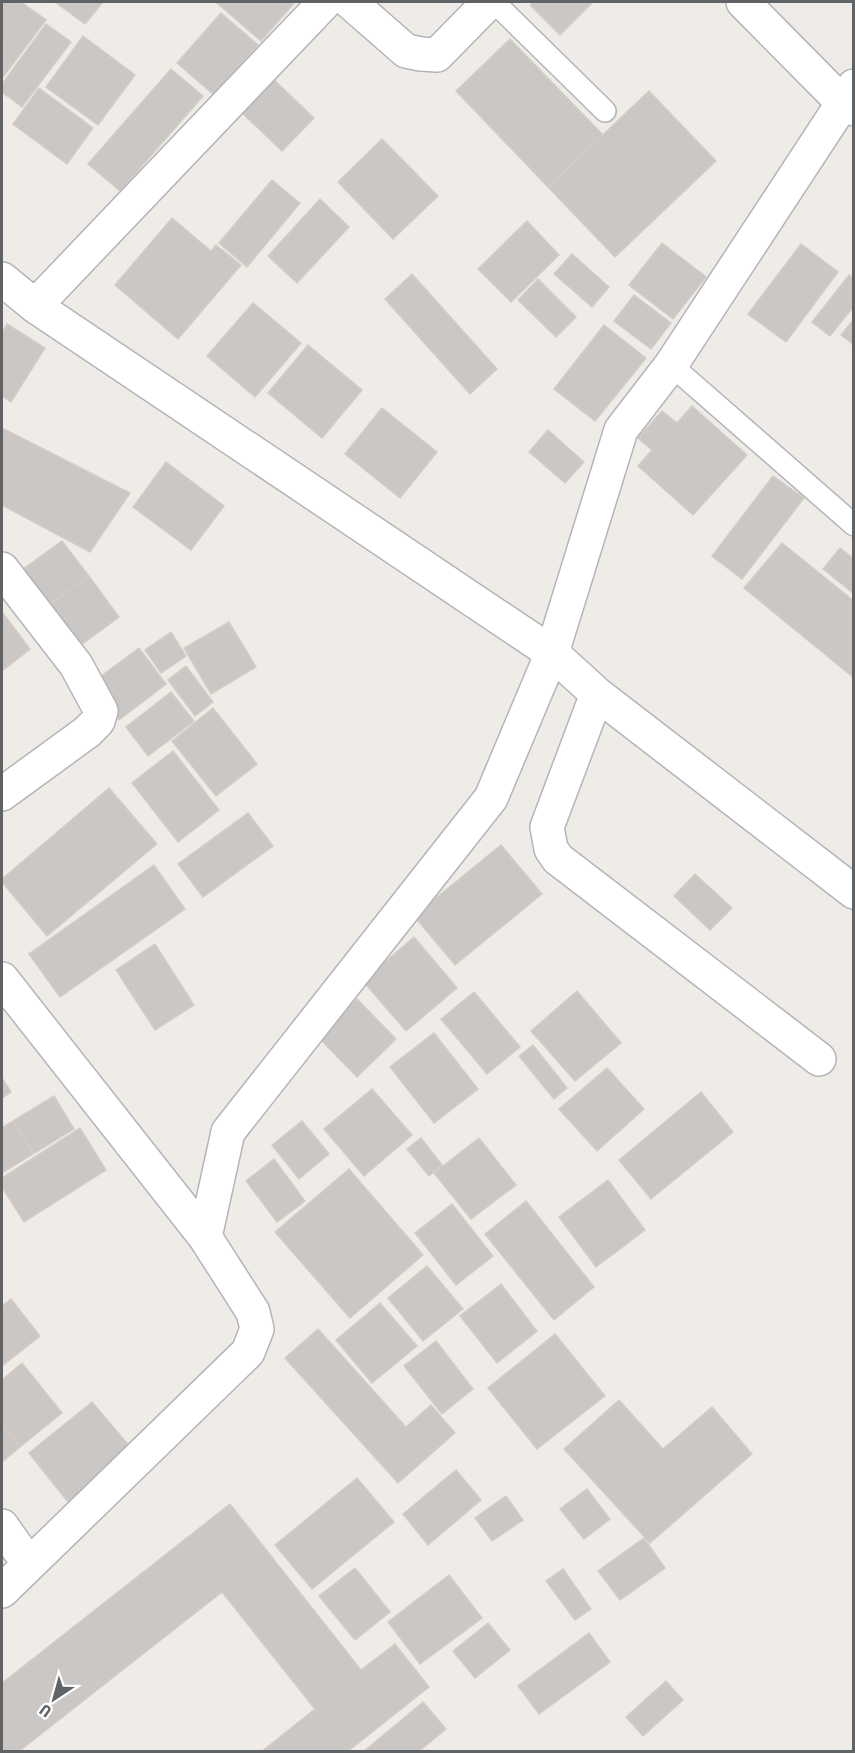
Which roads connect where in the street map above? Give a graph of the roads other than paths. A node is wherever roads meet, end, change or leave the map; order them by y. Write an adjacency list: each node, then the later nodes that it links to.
1 (325, 2): 9 (street)
2 (350, 2): 3 (street)
3 (489, 2)
4 (494, 2): 7 (lane)
5 (743, 2): 6 (street)
6 (850, 99): 10 (street)
7 (605, 111)
8 (2, 279): 9 (street)
9 (35, 306): 13 (street)
10 (671, 365): 11 (lane); 13 (street)
11 (854, 525)
12 (2, 569): 15 (street)
13 (552, 653): 14 (street); 19 (street)
14 (597, 694): 16 (street); 18 (street)
15 (2, 794)
16 (854, 892)
17 (2, 979): 19 (street)
18 (819, 1059)
19 (205, 1237): 21 (street)
20 (2, 1526): 21 (street)
21 (28, 1563): 22 (street)
22 (2, 1591)

